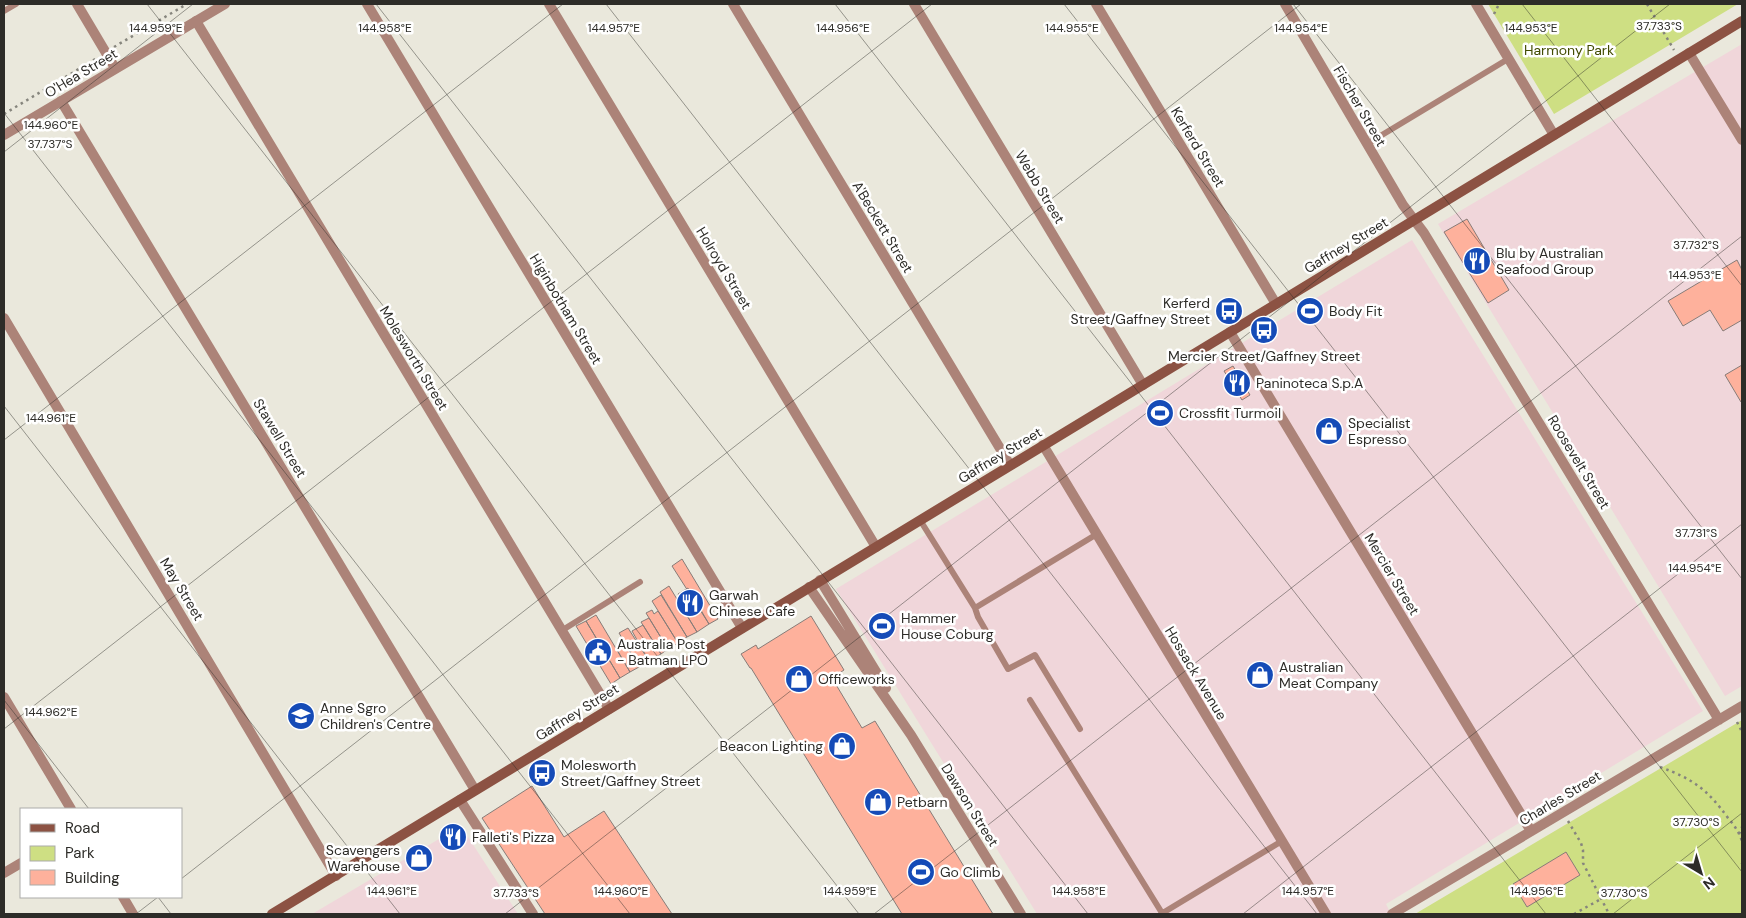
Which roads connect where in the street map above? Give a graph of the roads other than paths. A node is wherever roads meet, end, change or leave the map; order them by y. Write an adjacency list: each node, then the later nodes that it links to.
1 (16, 4): 11 (lane)
2 (77, 4): 16 (street)
3 (225, 4): 12 (street, O'Hea Street)
4 (367, 4): 36 (street, Higinbotham Street)
5 (549, 4): 31 (street, Holroyd Street)
6 (733, 4): 28 (street, A'Beckett Street)
7 (914, 4): 26 (street, Webb Street)
8 (1096, 4): 23 (street, Kerferd Street)
9 (1285, 4): 21 (street, Fischer Street)
10 (1476, 4): 15 (street)
11 (4, 11)
12 (196, 21): 16 (street, O'Hea Street); 37 (street, Molesworth Street)
13 (1742, 21): 14 (main road, Gaffney Street)
14 (1690, 53): 19 (main road, Gaffney Street); 20 (street)
15 (1508, 59): 19 (street); 21 (lane)
16 (116, 68): 17 (street, O'Hea Street)
17 (61, 101): 18 (street, O'Hea Street); 45 (street, Stawell Street)
18 (4, 135)
19 (1554, 135): 22 (main road, Gaffney Street)
20 (1742, 140)
21 (1367, 144): 22 (street, Fischer Street)
22 (1414, 220): 23 (main road, Gaffney Street); 42 (street, Roosevelt Street)
23 (1276, 304): 25 (main road, Gaffney Street)
24 (4, 318): 52 (street, May Street)
25 (1230, 332): 26 (main road, Gaffney Street); 48 (street, Mercier Street)
26 (1143, 385): 27 (main road, Gaffney Street)
27 (1043, 445): 28 (main road, Gaffney Street); 30 (street, Hossack Avenue)
28 (1010, 465): 29 (main road, Gaffney Street)
29 (920, 520): 31 (main road, Gaffney Street); 35 (lane)
30 (1097, 534): 35 (lane); 49 (street, Hossack Avenue)
31 (876, 547): 32 (main road, Gaffney Street)
32 (820, 580): 34 (main road, Gaffney Street); 44 (street, Dawson Street)
33 (640, 582): 37 (lane)
34 (809, 587): 36 (main road, Gaffney Street); 44 (street, Dawson Street)
35 (975, 608): 43 (lane)
36 (742, 628): 41 (main road, Gaffney Street)
37 (561, 631): 41 (street, Molesworth Street)
38 (4, 697): 47 (street)
39 (1030, 700): 58 (lane)
40 (1742, 706): 42 (street, Charles Street)
41 (609, 709): 45 (main road, Gaffney Street)
42 (1719, 720): 48 (street, Charles Street)
43 (1080, 729)
44 (911, 735): 57 (street, Dawson Street)
45 (475, 790): 46 (main road, Gaffney Street)
46 (460, 800): 52 (main road, Gaffney Street); 56 (street)
47 (70, 808)
48 (1531, 831): 60 (street, Charles Street)
49 (1282, 842): 58 (lane); 59 (street, Hossack Avenue)
50 (20, 864): 51 (street)
51 (4, 874)
52 (336, 876): 55 (main road, Gaffney Street)
53 (124, 898): 54 (street)
54 (133, 914)
55 (272, 914)
56 (533, 914)
57 (1021, 914)
58 (1162, 914)
59 (1326, 914)
60 (1392, 914)

